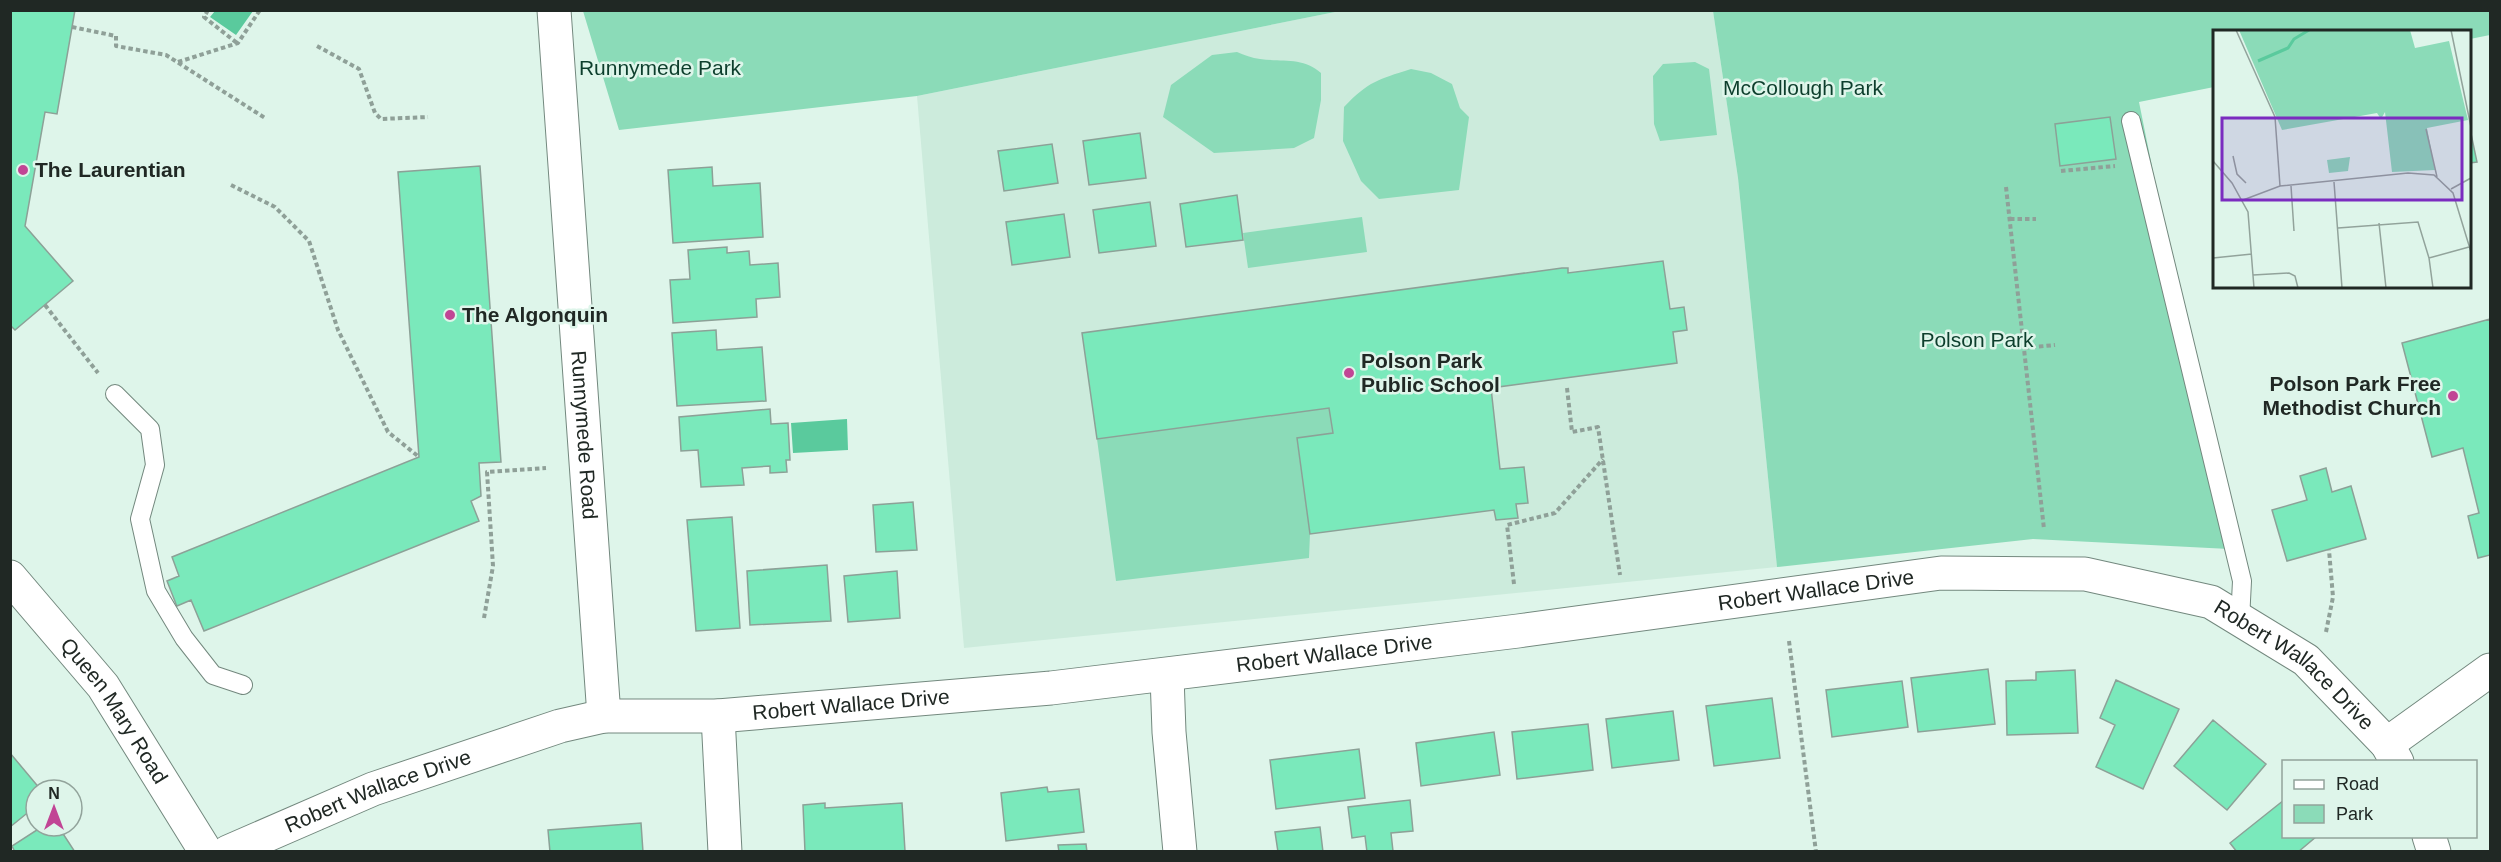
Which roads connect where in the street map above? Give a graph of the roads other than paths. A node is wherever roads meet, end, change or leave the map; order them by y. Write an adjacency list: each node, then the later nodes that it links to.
1 (554, 10): 9 (street, Runnymede Road)
2 (2132, 121): 5 (lane)
3 (115, 394): 8 (lane)
4 (10, 577): 12 (street, Queen Mary Road)
5 (2240, 620): 7 (street, Robert Wallace Drive); 11 (street, Robert Wallace Drive)
6 (2490, 670): 11 (street)
7 (1167, 676): 10 (street, Robert Wallace Drive); 15 (street)
8 (243, 685)
9 (604, 716): 10 (street, Robert Wallace Drive); 13 (street, Robert Wallace Drive)
10 (718, 716): 14 (street)
11 (2392, 753)
12 (206, 852)
13 (228, 852)
14 (725, 852)
15 (1180, 852)

